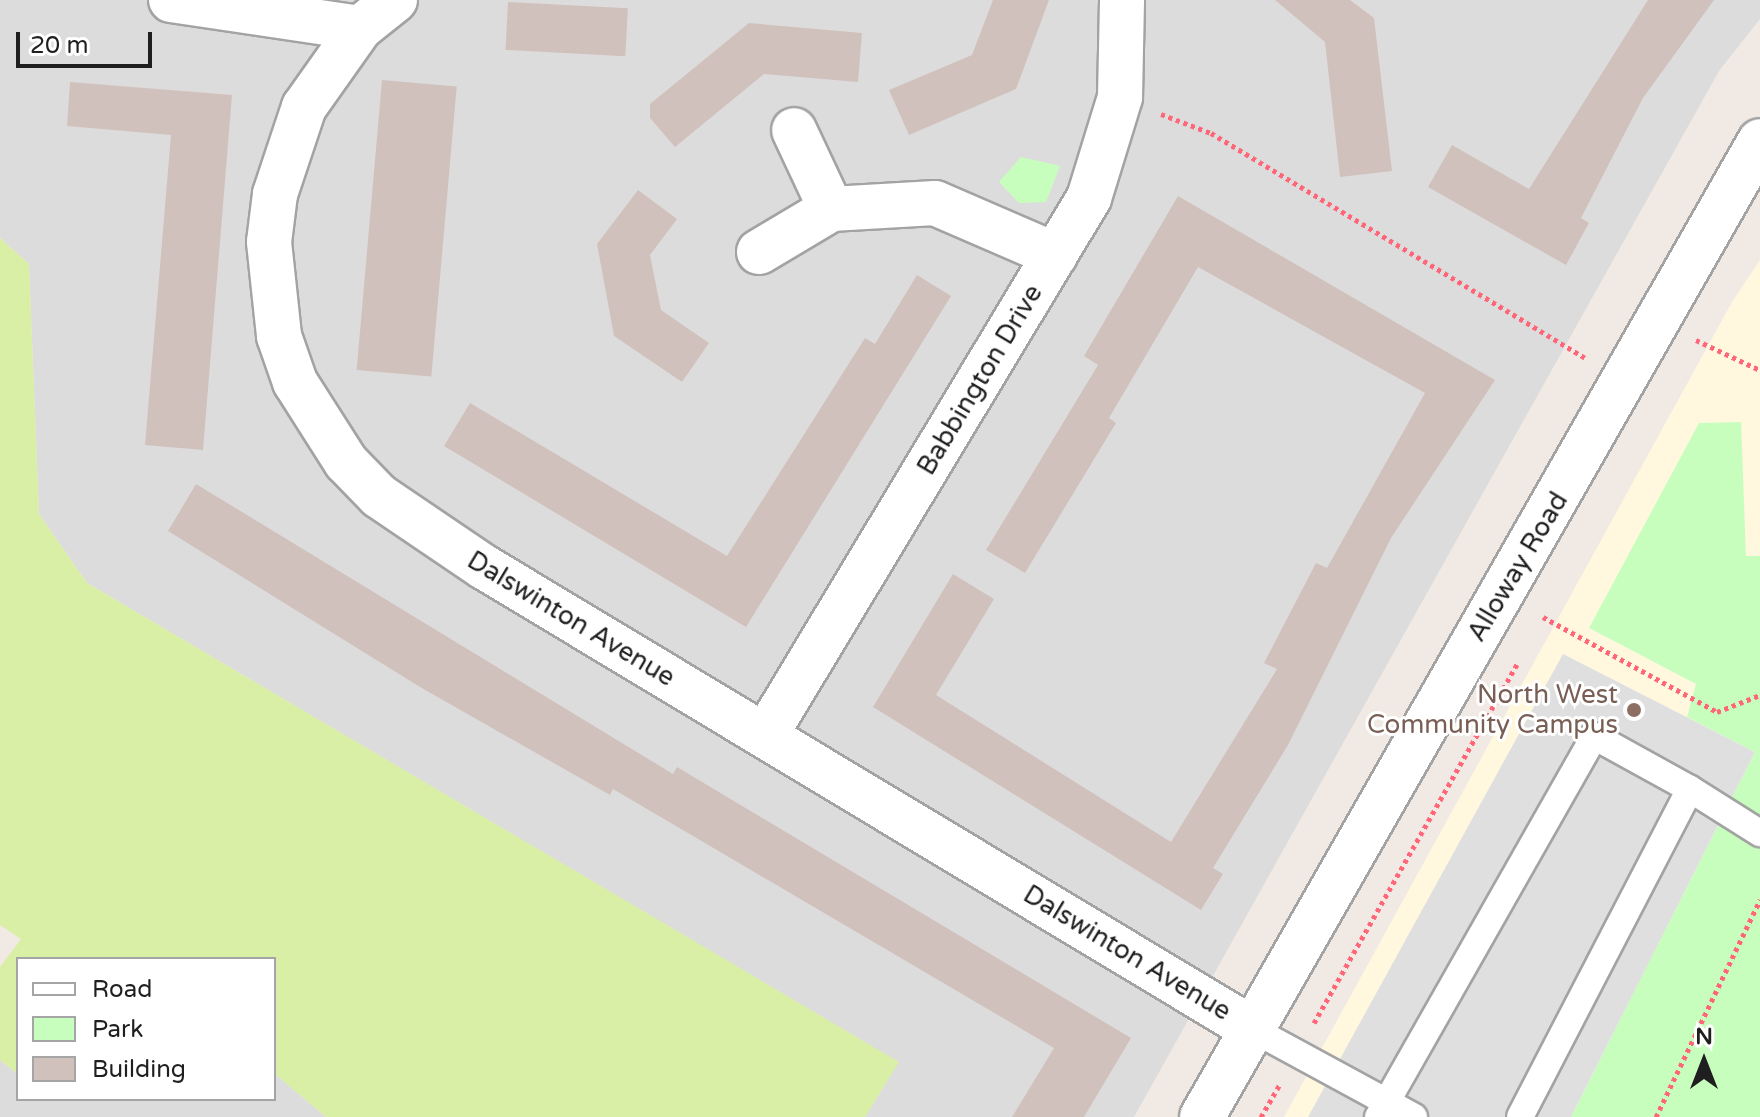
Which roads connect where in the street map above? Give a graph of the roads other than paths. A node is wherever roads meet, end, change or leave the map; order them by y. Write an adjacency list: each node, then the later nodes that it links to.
1 (171, 0): 4 (street)
2 (395, 0): 4 (street, Dalswinton Avenue)
3 (1122, 0): 9 (street, Babbington Drive)
4 (360, 28): 10 (street, Dalswinton Avenue)
5 (794, 130): 7 (street)
6 (1760, 141): 13 (street, Alloway Road)
7 (831, 209): 8 (street); 9 (street)
8 (759, 252)
9 (1055, 255): 10 (street, Babbington Drive)
10 (765, 736): 13 (street, Dalswinton Avenue)
11 (1690, 789): 12 (lane); 14 (lane); 17 (lane)
12 (1760, 833)
13 (1254, 1030): 14 (lane); 15 (street, Alloway Road)
14 (1382, 1110): 16 (lane)
15 (1202, 1117)
16 (1414, 1117)
17 (1520, 1117)

